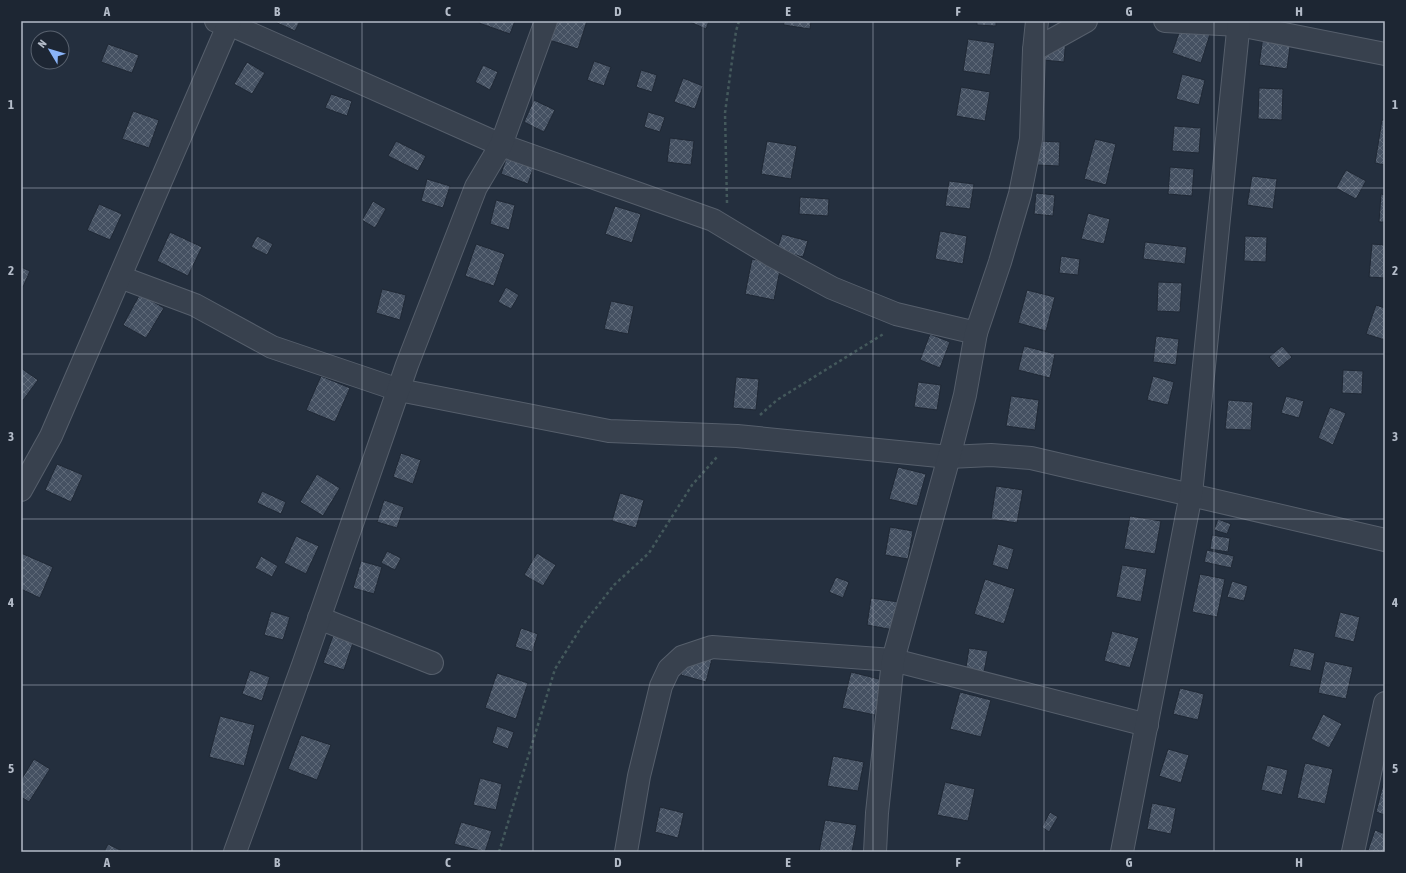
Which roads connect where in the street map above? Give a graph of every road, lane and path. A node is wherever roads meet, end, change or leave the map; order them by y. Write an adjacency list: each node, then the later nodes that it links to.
1 (546, 21): 10 (street)
2 (739, 21): 11 (path)
3 (1037, 21): 8 (street)
4 (1086, 21): 8 (street)
5 (1165, 21): 7 (street)
6 (225, 22): 10 (street); 12 (street)
7 (1239, 23): 9 (street); 19 (street)
8 (1034, 50): 14 (street)
9 (1385, 54)
10 (501, 145): 11 (street); 15 (street)
11 (728, 229): 13 (street)
12 (120, 277): 15 (street); 18 (street)
13 (909, 318): 14 (street); 16 (path)
14 (976, 333): 17 (street)
15 (399, 390): 16 (street); 21 (street)
16 (737, 436): 17 (street); 27 (path)
17 (949, 457): 19 (street); 22 (street)
18 (21, 490)
19 (1191, 494): 20 (street); 25 (street)
20 (1385, 540)
21 (319, 618): 23 (street); 26 (street)
22 (893, 660): 25 (street); 28 (street); 29 (street)
23 (432, 663)
24 (1385, 703): 31 (street)
25 (1147, 725): 30 (street)
26 (235, 852)
27 (499, 852)
28 (626, 852)
29 (875, 852)
30 (1122, 852)
31 (1352, 852)

